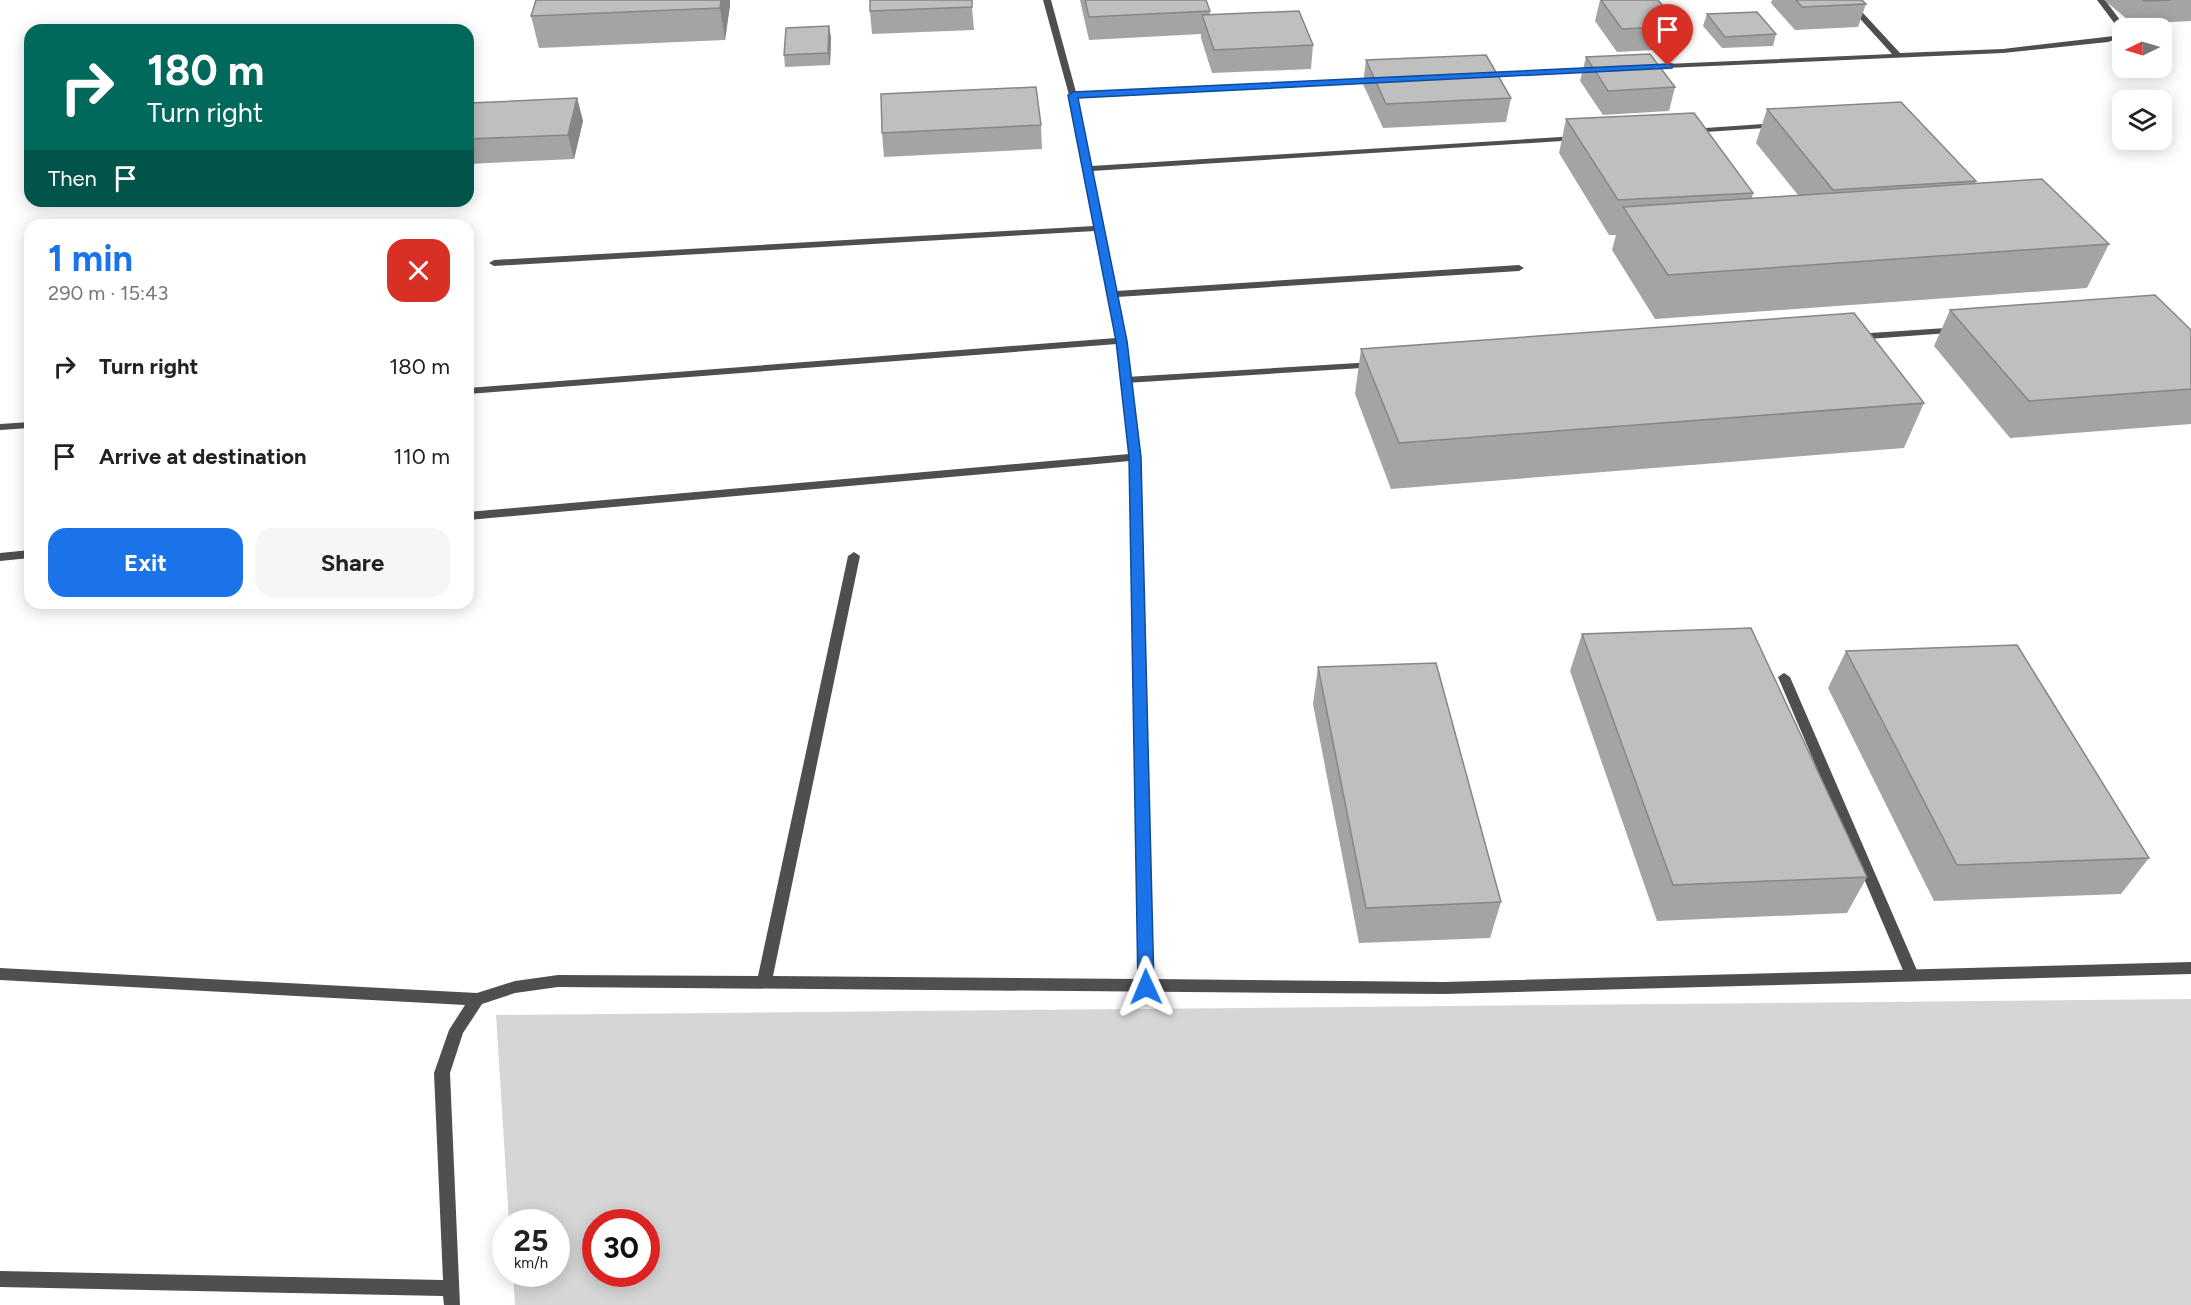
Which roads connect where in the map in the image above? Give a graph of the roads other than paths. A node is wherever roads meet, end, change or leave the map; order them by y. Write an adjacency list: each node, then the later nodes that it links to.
1 (1047, 0): 11 (street)
2 (1847, 0): 6 (street)
3 (2092, 0): 5 (street)
4 (2101, 0): 5 (street)
5 (2110, 14): 6 (street)
6 (1898, 56): 7 (street)
7 (1635, 67)
8 (1614, 68): 9 (street)
9 (1475, 76)
10 (1386, 79): 11 (street)
11 (1073, 95): 15 (street)
12 (1792, 124): 13 (street)
13 (1684, 131)
14 (1589, 137): 15 (street)
15 (1088, 169): 16 (street)
16 (1100, 228): 17 (street); 19 (street)
17 (494, 263)
18 (1519, 268): 19 (street)
19 (1112, 294): 22 (street)
20 (1947, 331): 21 (street)
21 (1839, 338)
22 (1122, 341): 24 (street); 25 (street)
23 (1388, 364): 24 (street)
24 (1126, 380): 28 (street)
25 (474, 391)
26 (24, 425): 27 (street)
27 (0, 427)
28 (1135, 457): 29 (street); 38 (street)
29 (474, 515)
30 (24, 555): 32 (street)
31 (854, 556): 37 (street)
32 (0, 557)
33 (1784, 676): 36 (street)
34 (2191, 968): 36 (street)
35 (0, 974): 39 (street)
36 (1912, 975): 38 (street)
37 (764, 982): 38 (street); 39 (street)
38 (1146, 987)
39 (477, 999): 41 (street)
40 (0, 1279): 41 (street)
41 (451, 1288): 42 (street)
42 (452, 1305)

